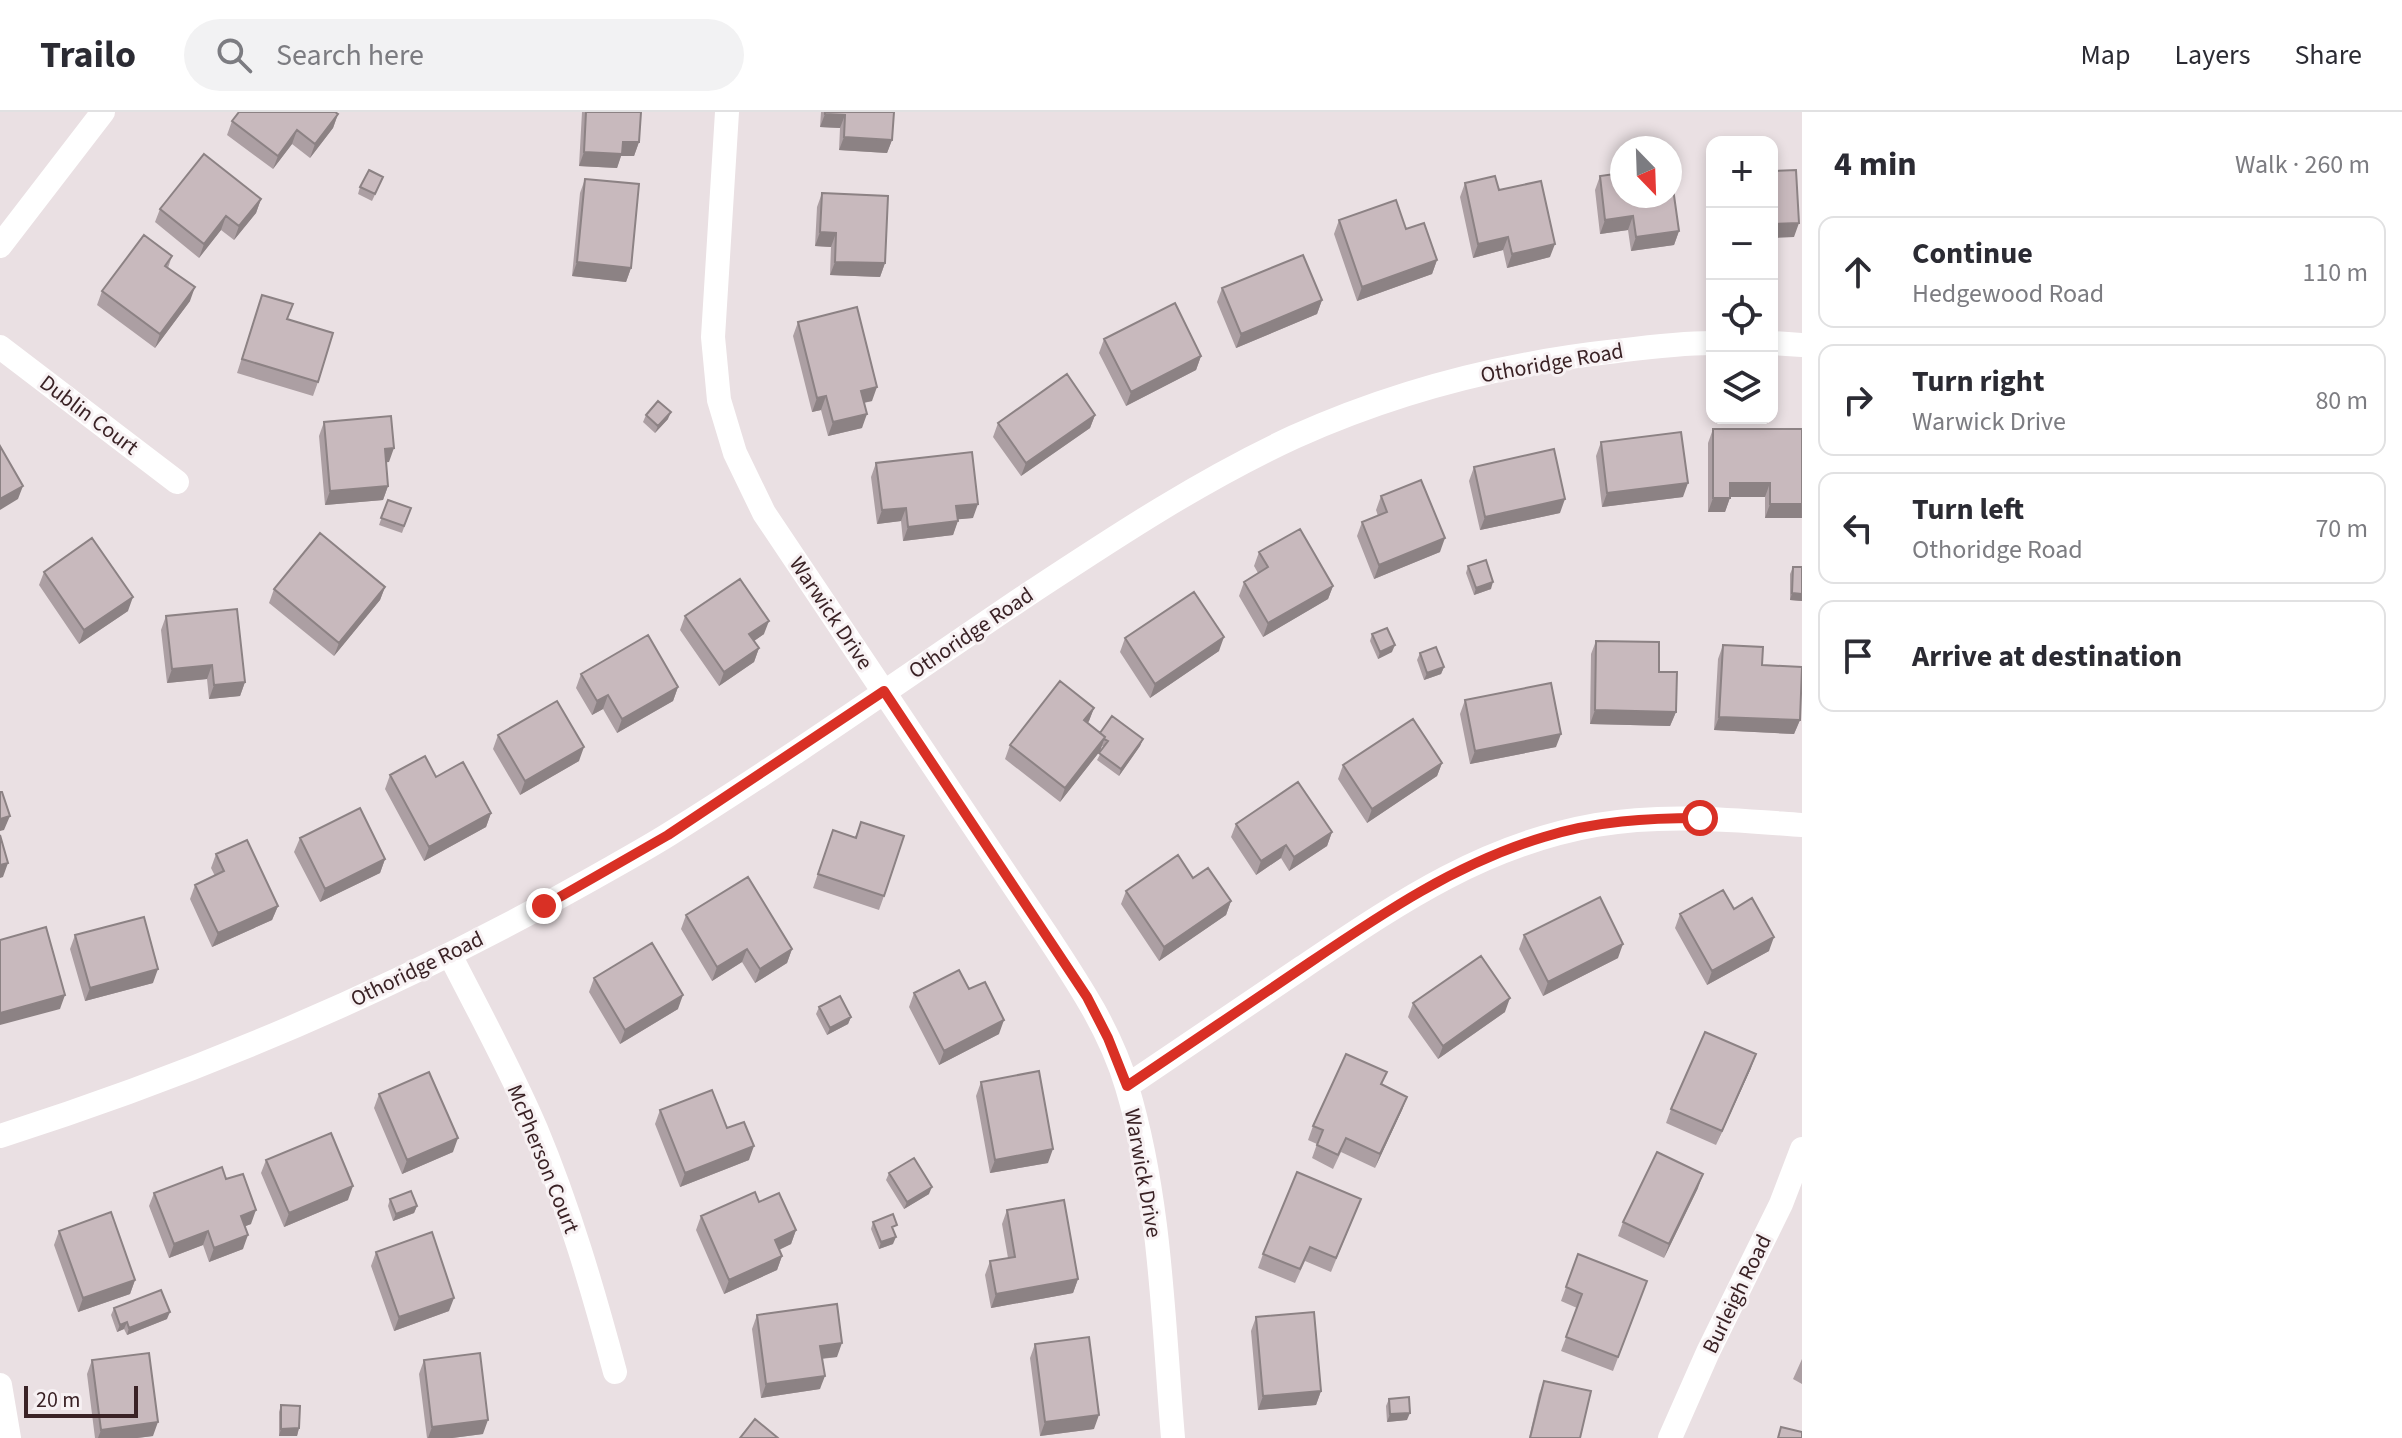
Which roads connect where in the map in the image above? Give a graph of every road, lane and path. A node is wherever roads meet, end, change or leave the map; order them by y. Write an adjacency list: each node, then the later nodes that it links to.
1 (103, 112): 3 (street)
2 (727, 112): 9 (street, Warwick Drive)
3 (0, 246)
4 (1706, 343): 9 (street, Othoridge Road)
5 (1778, 343): 6 (street)
6 (1802, 345)
7 (0, 347): 8 (street, Dublin Court)
8 (177, 482)
9 (884, 691): 11 (street, Othoridge Road); 12 (street, Warwick Drive)
10 (1802, 825): 12 (street)
11 (450, 955): 13 (street, Othoridge Road); 15 (street, McPherson Court)
12 (1127, 1086): 18 (street, Warwick Drive)
13 (0, 1136)
14 (1802, 1149): 19 (street, Burleigh Road)
15 (615, 1372)
16 (0, 1385): 17 (street)
17 (9, 1438)
18 (1173, 1438)
19 (1670, 1438)

